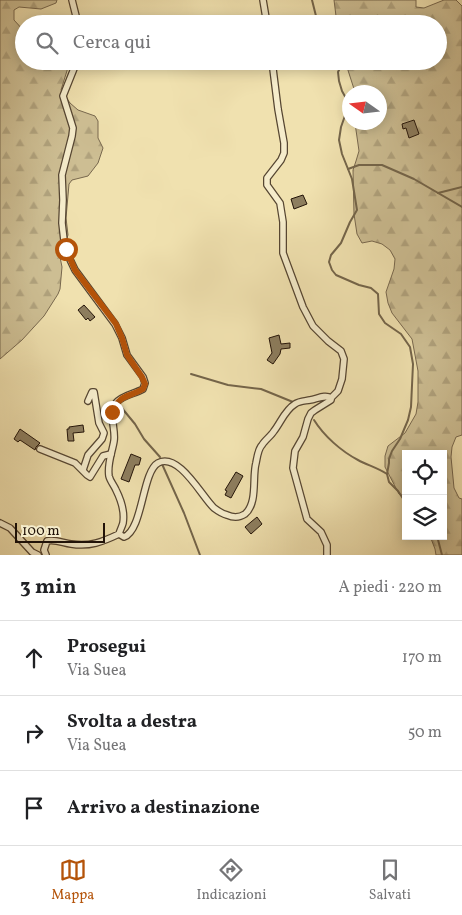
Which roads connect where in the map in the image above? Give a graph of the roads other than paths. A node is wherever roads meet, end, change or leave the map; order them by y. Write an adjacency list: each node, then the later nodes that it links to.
1 (72, 0): 3 (street)
2 (264, 0): 4 (street)
3 (76, 15)
4 (266, 15)
5 (73, 70): 10 (street)
6 (273, 70): 7 (street)
7 (331, 398): 13 (street); 16 (street)
8 (88, 401): 11 (street)
9 (40, 449): 11 (street)
10 (111, 454): 11 (street); 13 (street)
11 (83, 470)
12 (0, 523): 14 (street)
13 (119, 534): 15 (street)
14 (38, 555)
15 (46, 555)
16 (327, 555)

